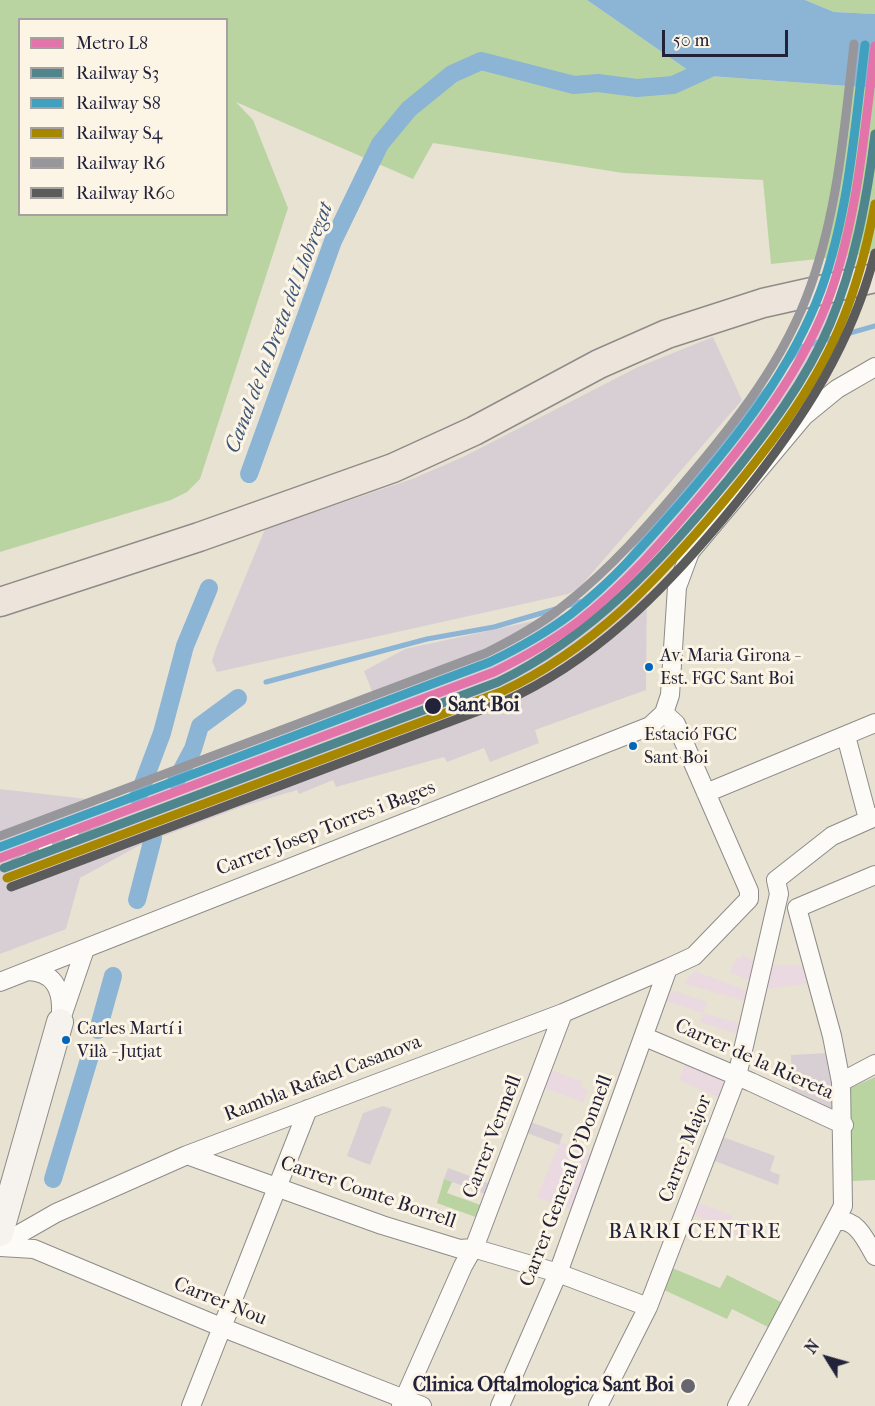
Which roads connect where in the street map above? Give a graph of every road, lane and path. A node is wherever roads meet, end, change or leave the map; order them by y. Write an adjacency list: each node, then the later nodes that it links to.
1 (875, 278): 3 (main road)
2 (875, 367): 4 (street)
3 (0, 602)
4 (664, 713): 7 (street); 13 (street, Carrer Josep Torres i Bages)
5 (875, 723): 6 (street)
6 (846, 736): 7 (street); 8 (street)
7 (706, 793): 10 (street)
8 (872, 818): 11 (street, Carrer Major)
9 (875, 875): 12 (street)
10 (749, 891): 11 (street); 14 (street, Rambla Rafael Casanova)
11 (779, 894): 12 (street); 21 (street, Carrer Major)
12 (797, 908): 22 (street)
13 (85, 949): 15 (street, Carrer Josep Torres i Bages); 18 (street)
14 (668, 968): 17 (street, Rambla Rafael Casanova); 19 (street, Carrer General O'Donnell)
15 (28, 971): 16 (street, Carrer Josep Torres i Bages); 18 (street)
16 (0, 982)
17 (563, 1013): 23 (street, Rambla Rafael Casanova); 30 (street, Carrer Vermell)
18 (60, 1022): 28 (street)
19 (645, 1038): 21 (street, Carrer de la Riereta); 32 (street, Carrer General O'Donnell)
20 (875, 1064): 22 (street)
21 (737, 1076): 24 (street, Carrer de la Riereta); 33 (street, Carrer Major)
22 (841, 1082): 24 (street)
23 (308, 1109): 25 (street, Rambla Rafael Casanova); 26 (street)
24 (844, 1125): 27 (street)
25 (188, 1155): 26 (street, Carrer Comte Borrell); 29 (street, Rambla Rafael Casanova)
26 (279, 1187): 30 (street, Carrer Comte Borrell); 34 (street)
27 (837, 1221): 31 (street); 40 (street)
28 (0, 1233)
29 (0, 1246): 34 (street, Carrer Nou)
30 (473, 1248): 32 (street, Carrer Comte Borrell); 35 (street, Carrer Vermell)
31 (875, 1256)
32 (558, 1273): 33 (street, Carrer Comte Borrell); 38 (street, Carrer General O'Donnell)
33 (648, 1307): 39 (street, Carrer Major)
34 (221, 1327): 35 (street, Carrer Nou); 36 (street)
35 (403, 1403): 37 (street, Carrer Nou)
36 (191, 1406)
37 (422, 1406)
38 (500, 1406)
39 (598, 1406)
40 (738, 1406)

